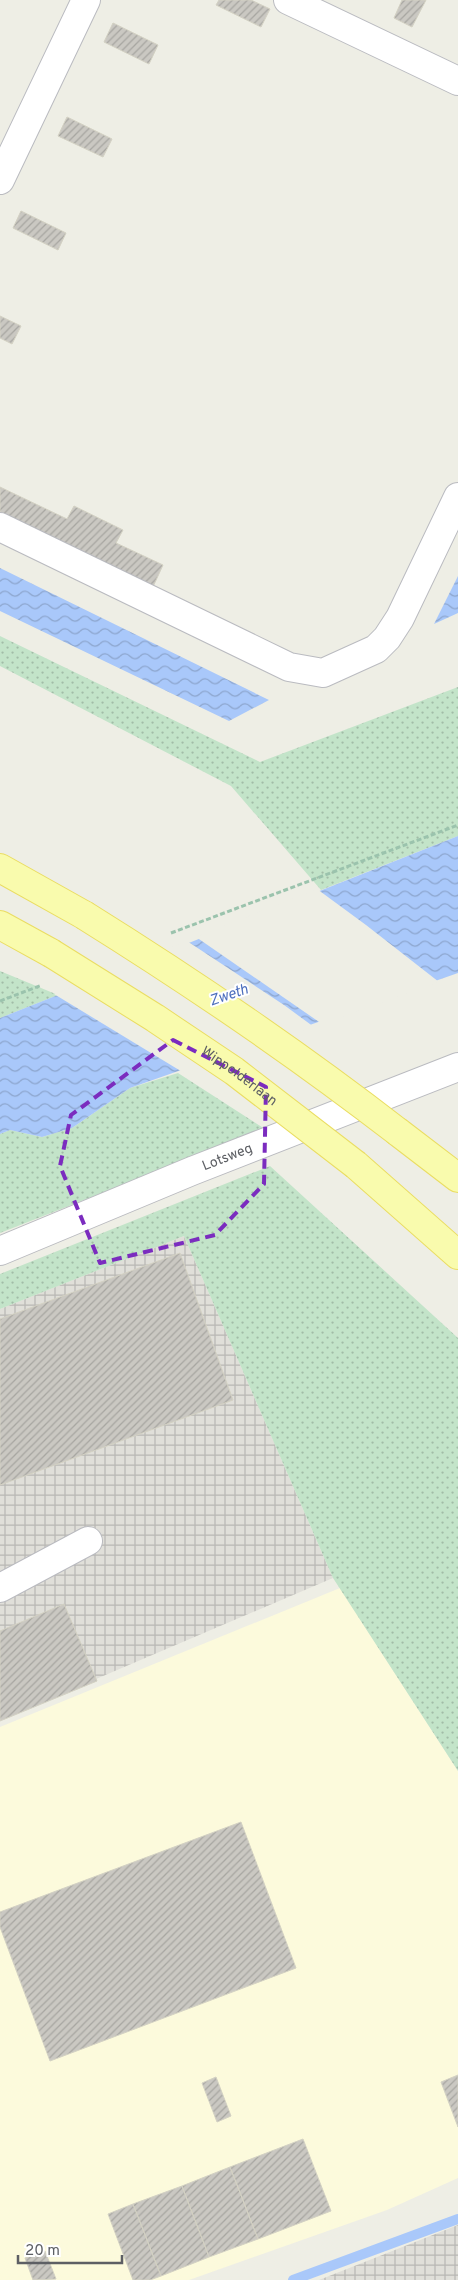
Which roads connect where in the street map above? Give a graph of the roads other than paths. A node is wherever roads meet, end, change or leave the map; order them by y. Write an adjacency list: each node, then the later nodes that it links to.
1 (86, 0): 4 (street)
2 (288, 0): 3 (street)
3 (458, 81)
4 (0, 180)
5 (458, 497): 6 (street)
6 (0, 527)
7 (0, 868): 10 (main road, bridge)
8 (0, 924): 12 (main road, Wippolderlaan, bridge)
9 (458, 1067): 11 (street, Lotsweg)
10 (458, 1178)
11 (0, 1251)
12 (458, 1255)
13 (88, 1541): 14 (street)
14 (0, 1588)

